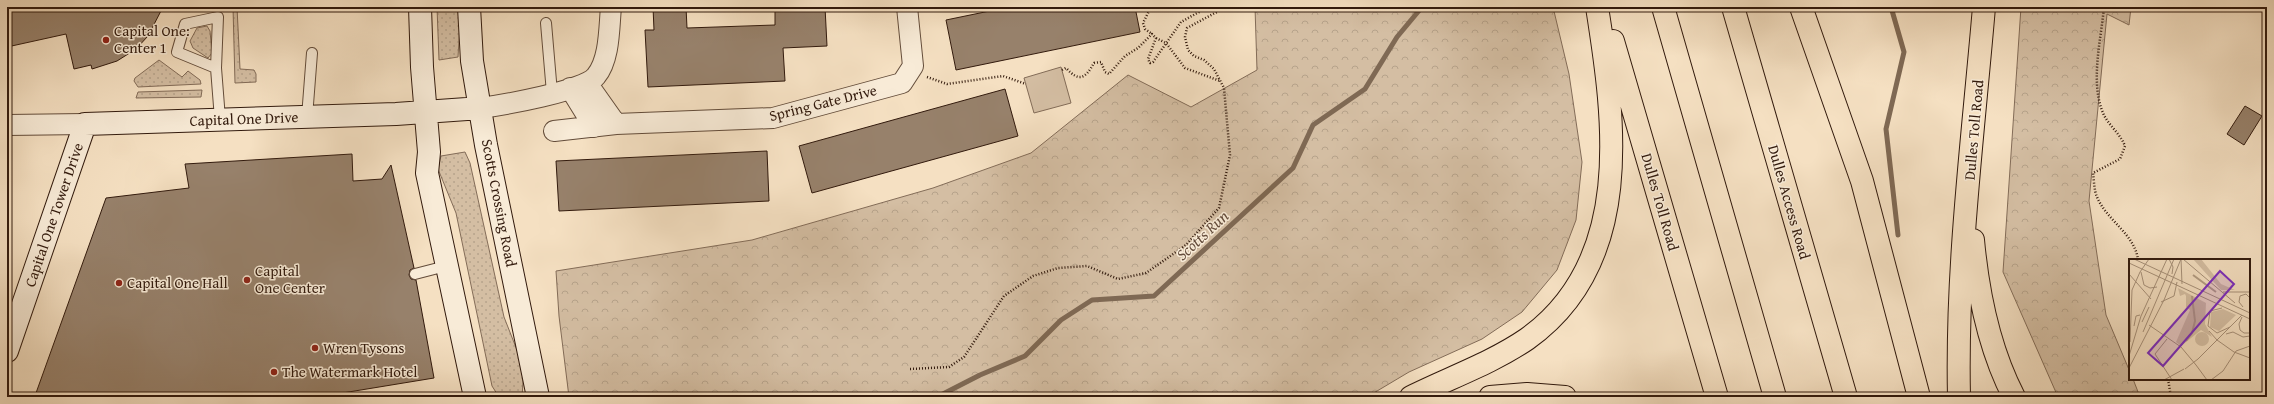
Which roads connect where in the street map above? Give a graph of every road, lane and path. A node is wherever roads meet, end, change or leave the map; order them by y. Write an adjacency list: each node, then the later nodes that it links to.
1 (420, 7): 27 (main road)
2 (469, 7): 26 (main road, Scotts Crossing Road)
3 (611, 7): 25 (street)
4 (908, 7): 21 (street)
5 (1151, 7): 16 (path)
6 (1208, 7): 18 (path)
7 (1226, 7): 23 (path)
8 (1597, 7): 44 (highway)
9 (1604, 7): 47 (highway, Dulles Toll Road)
10 (1663, 7): 48 (highway)
11 (1733, 7): 49 (highway, Dulles Access Road)
12 (1801, 7): 50 (highway)
13 (1984, 7): 35 (highway, Dulles Toll Road)
14 (2104, 7): 36 (path)
15 (546, 23): 25 (lane)
16 (1152, 34): 17 (path); 22 (path)
17 (1156, 38): 18 (path); 18 (path)
18 (1166, 44): 23 (path)
19 (312, 53): 28 (lane)
20 (216, 68): 20 (lane); 29 (lane)
21 (911, 69): 24 (path); 32 (street, Spring Gate Drive)
22 (1062, 70)
23 (1220, 81): 40 (path)
24 (1026, 84)
25 (570, 88): 26 (street); 32 (street); 33 (street)
26 (481, 108): 27 (main road, Capital One Drive); 43 (main road, Scotts Crossing Road)
27 (427, 112): 28 (main road, Capital One Drive); 37 (main road)
28 (307, 117): 29 (main road, Capital One Drive)
29 (220, 119): 31 (main road, Capital One Drive)
30 (7, 124): 31 (street, Capital One Drive)
31 (85, 124): 39 (main road, Capital One Tower Drive)
32 (616, 124): 33 (street, Spring Gate Drive)
33 (594, 127): 34 (street, Spring Gate Drive)
34 (554, 131)
35 (1972, 159): 51 (highway, Dulles Toll Road); 52 (highway)
36 (2138, 259)
37 (446, 266): 38 (lane); 42 (main road)
38 (415, 274)
39 (7, 351)
40 (910, 369)
41 (2168, 380): 53 (path)
42 (475, 397)
43 (538, 397)
44 (1411, 397)
45 (1490, 397): 46 (highway)
46 (1565, 397)
47 (1717, 397)
48 (1775, 397)
49 (1846, 397)
50 (1919, 397)
51 (1959, 397)
52 (2014, 397)
53 (2171, 397)

